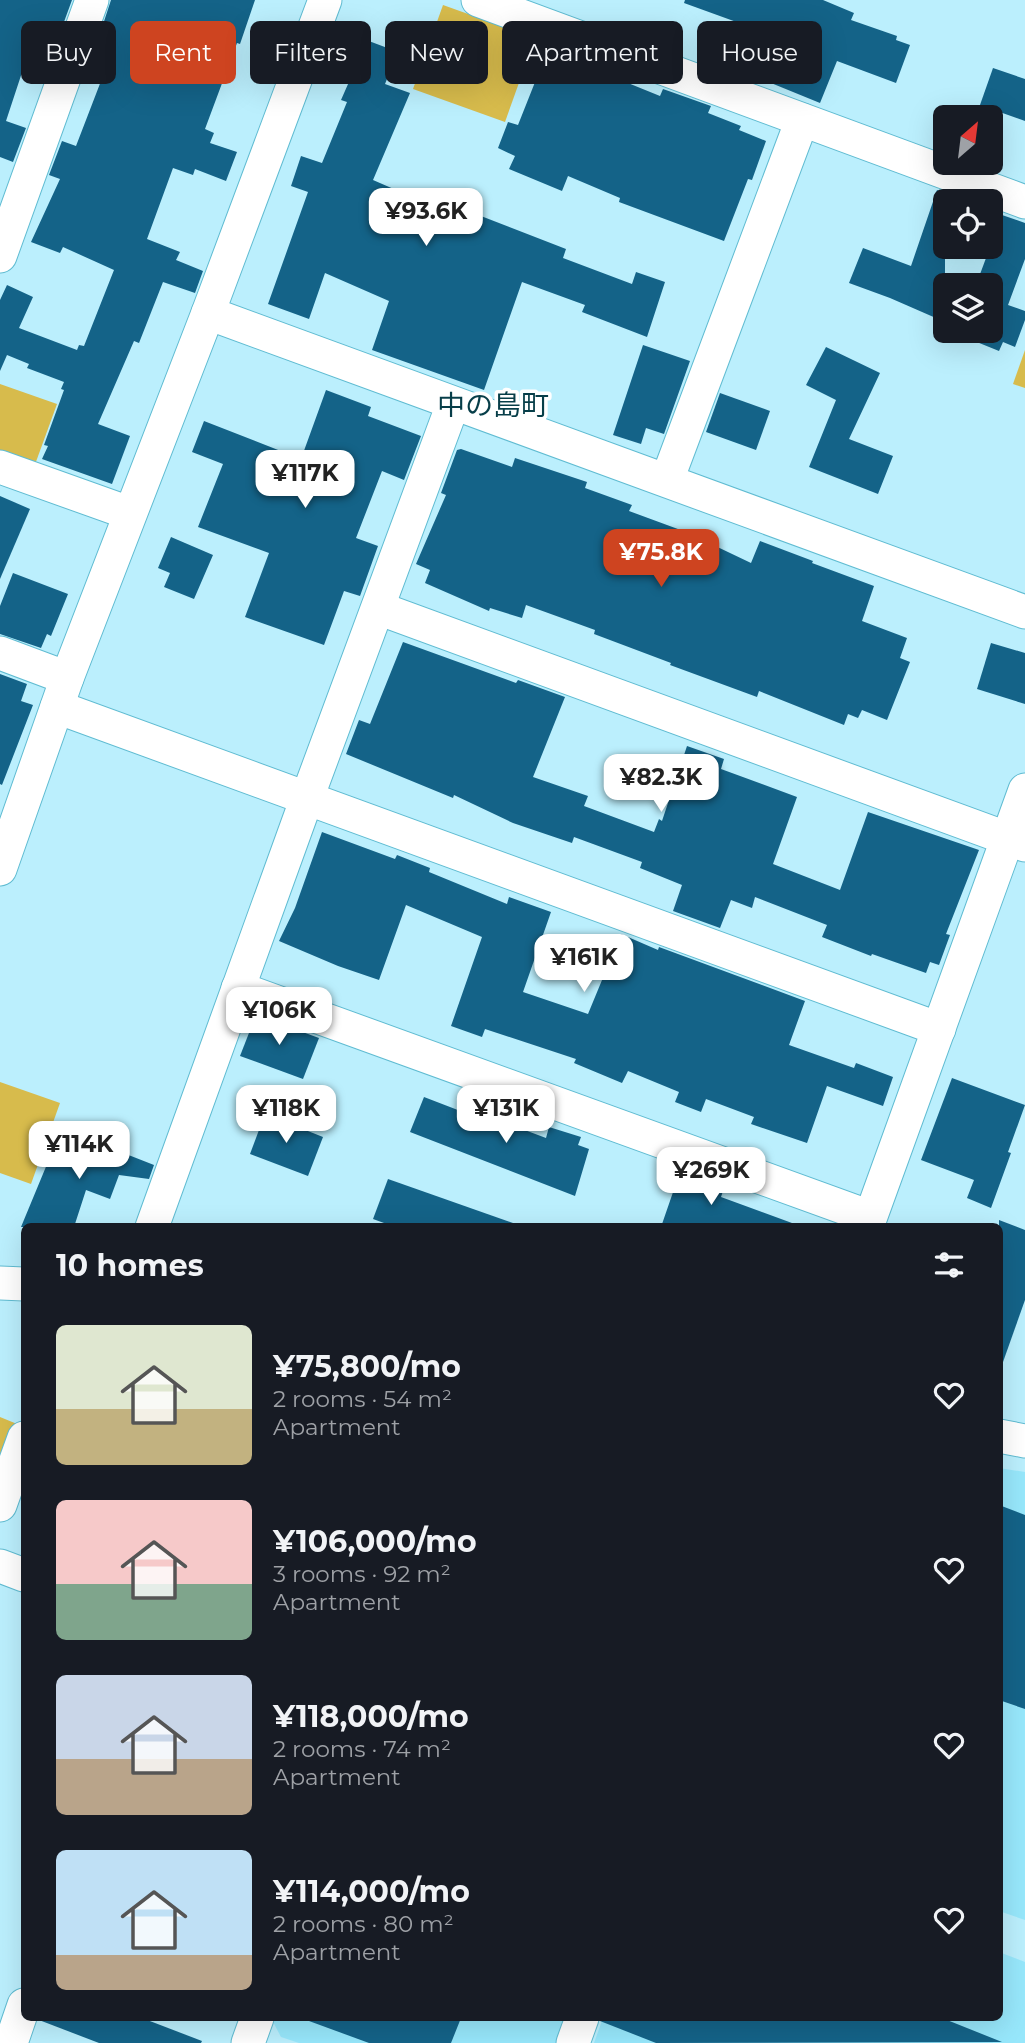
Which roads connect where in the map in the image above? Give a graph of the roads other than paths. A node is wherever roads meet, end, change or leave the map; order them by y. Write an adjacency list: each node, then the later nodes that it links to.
1 (92, 0): 7 (street)
2 (325, 0): 8 (street)
3 (478, 0): 4 (street)
4 (549, 12): 5 (street)
5 (802, 120): 6 (street); 11 (street)
6 (1023, 194)
7 (0, 256)
8 (208, 313): 9 (street); 12 (street)
9 (453, 404): 11 (street); 13 (street)
10 (0, 467): 12 (street)
11 (667, 480): 14 (street)
12 (129, 513): 16 (street)
13 (378, 608): 18 (street); 20 (street)
14 (1025, 612)
15 (0, 653): 16 (street)
16 (62, 692): 18 (street); 19 (street)
17 (1025, 790): 20 (street)
18 (307, 798): 22 (street); 23 (street)
19 (8, 824): 21 (street)
20 (1016, 842): 23 (street)
21 (0, 869)
22 (237, 988): 24 (street); 25 (street)
23 (939, 1029): 24 (street)
24 (868, 1222)
25 (153, 1223)
26 (0, 1283): 27 (street)
27 (21, 1284)
28 (21, 1446): 29 (street)
29 (0, 1505)
30 (0, 1566): 31 (street)
31 (21, 1574)
32 (21, 2014): 35 (street)
33 (256, 2021): 36 (street)
34 (581, 2021): 37 (street)
35 (11, 2043)
36 (248, 2043)
37 (573, 2043)

